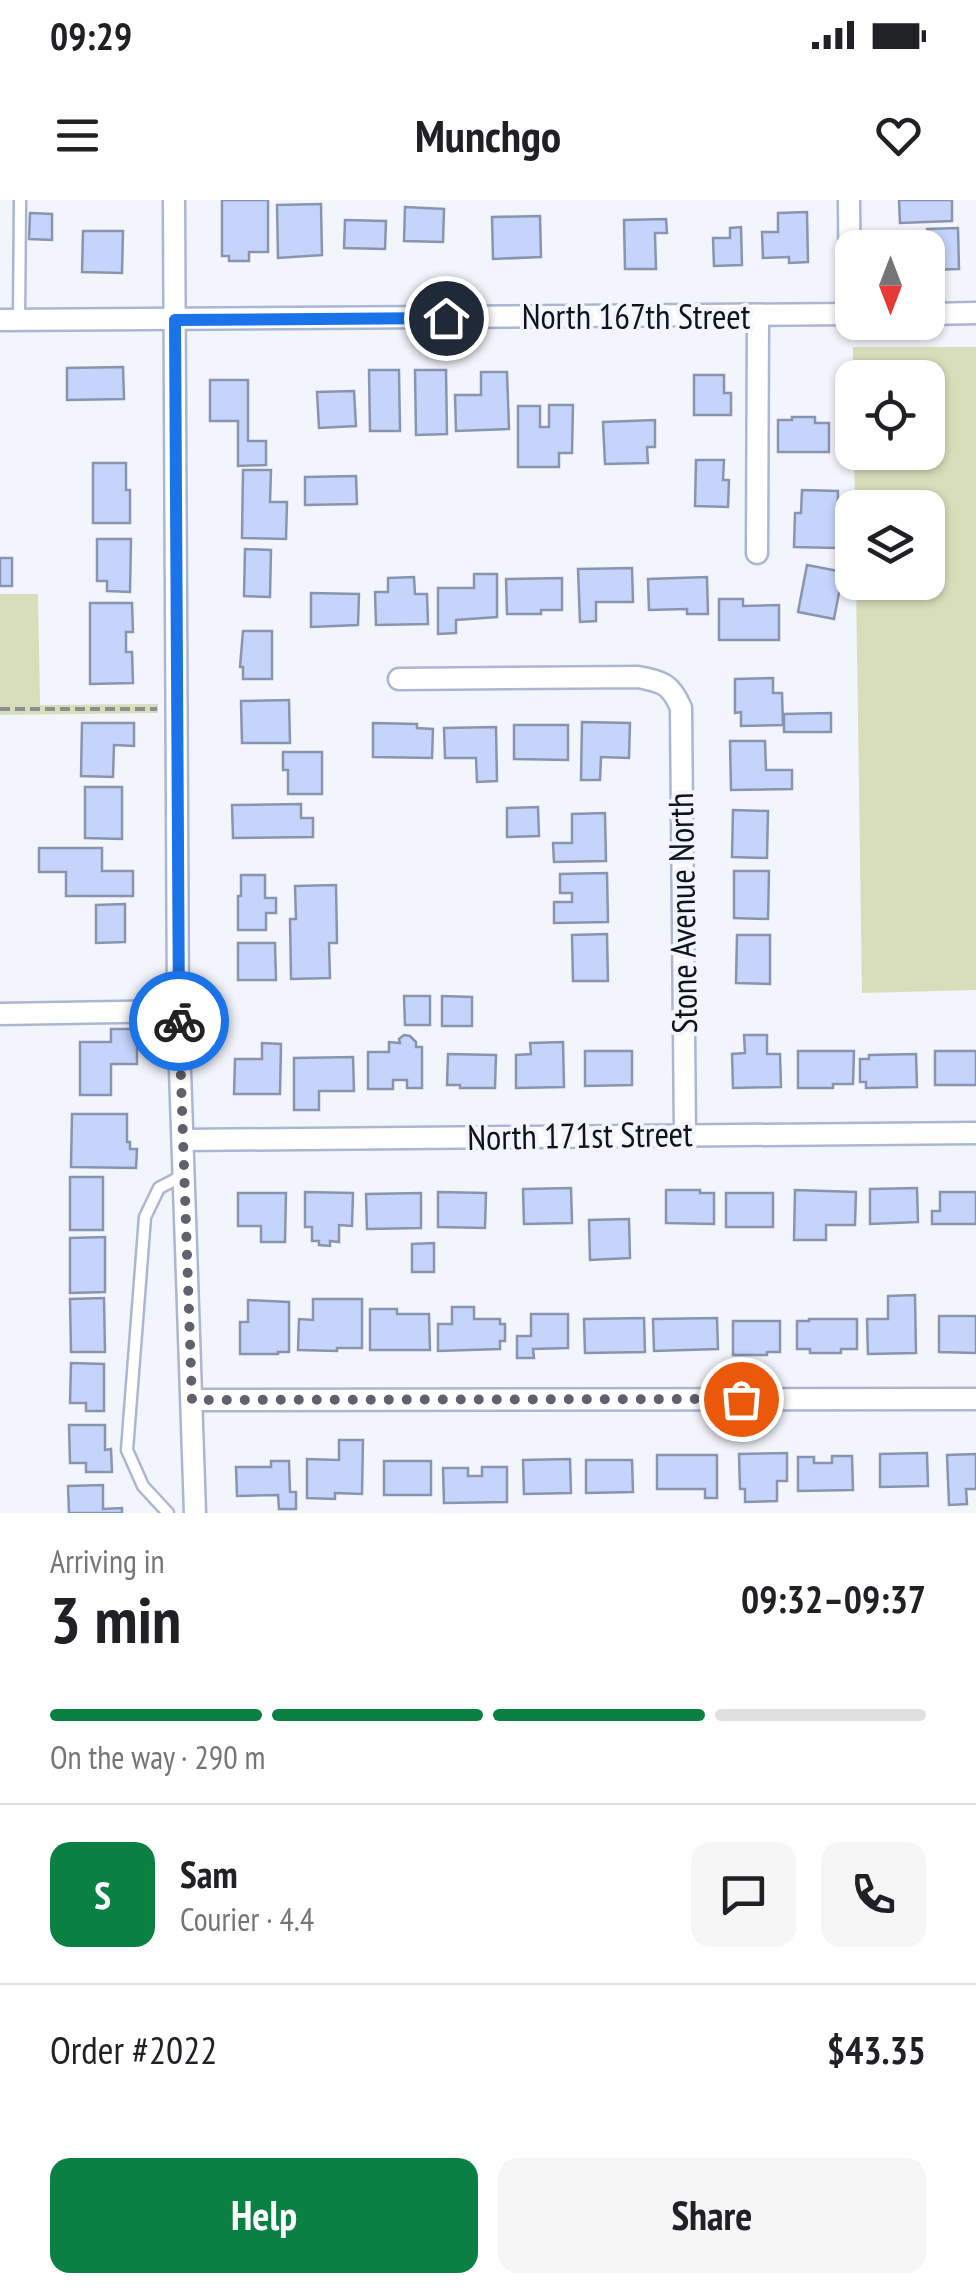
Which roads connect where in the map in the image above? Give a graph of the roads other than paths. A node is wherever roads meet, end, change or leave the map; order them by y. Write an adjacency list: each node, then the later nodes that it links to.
1 (20, 200): 9 (lane)
2 (174, 200): 10 (street)
3 (849, 200): 4 (street)
4 (850, 230)
5 (976, 313): 7 (street)
6 (835, 314): 8 (street, North 167th Street)
7 (945, 314)
8 (758, 316): 10 (street, North 167th Street); 11 (street)
9 (9, 320): 10 (street, North 167th Street)
10 (175, 320): 13 (street)
11 (757, 553)
12 (399, 678): 16 (street, Stone Avenue North)
13 (178, 1011): 14 (street); 17 (street)
14 (0, 1014)
15 (976, 1132): 16 (street, North 171st Street)
16 (685, 1135): 17 (street, North 171st Street)
17 (184, 1140): 18 (street)
18 (184, 1174): 20 (street); 21 (lane)
19 (976, 1399): 20 (street)
20 (192, 1400): 22 (street)
21 (168, 1513)
22 (194, 1513)

